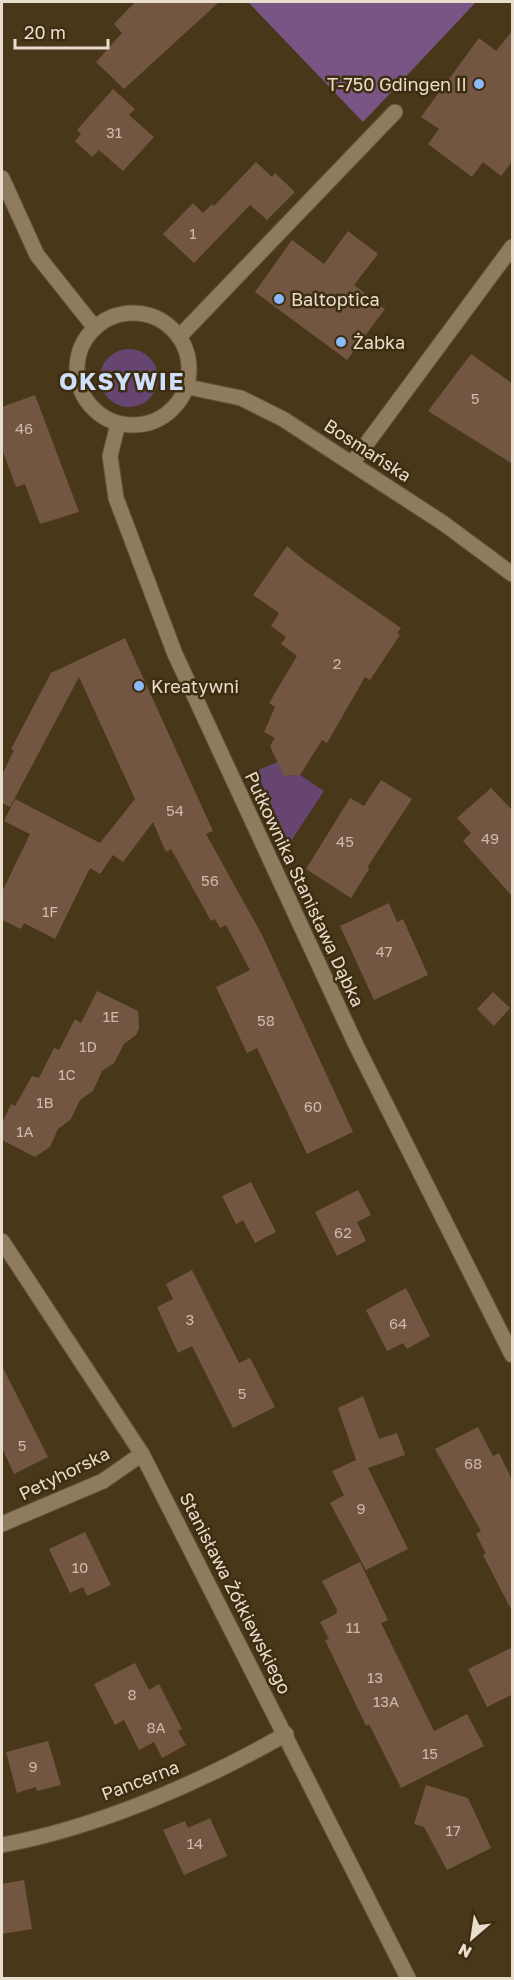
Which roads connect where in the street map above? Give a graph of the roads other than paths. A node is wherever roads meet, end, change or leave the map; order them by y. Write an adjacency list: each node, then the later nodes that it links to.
1 (395, 112): 5 (street)
2 (2, 178): 4 (street)
3 (513, 247): 8 (street)
4 (95, 328): 5 (street); 7 (street)
5 (179, 337): 6 (street)
6 (188, 387): 7 (street); 8 (street, Bosmańska)
7 (118, 424): 11 (street, Pułkownika Stanisława Dąbka)
8 (353, 462): 9 (street, Bosmańska)
9 (513, 574)
10 (2, 1241): 12 (street, Stanisława Żółkiewskiego)
11 (513, 1355)
12 (142, 1454): 13 (street, Petyhorska); 14 (street, Stanisława Żółkiewskiego)
13 (2, 1524)
14 (286, 1734): 15 (street, Pancerna); 16 (street, Stanisława Żółkiewskiego)
15 (2, 1845)
16 (408, 1978)

